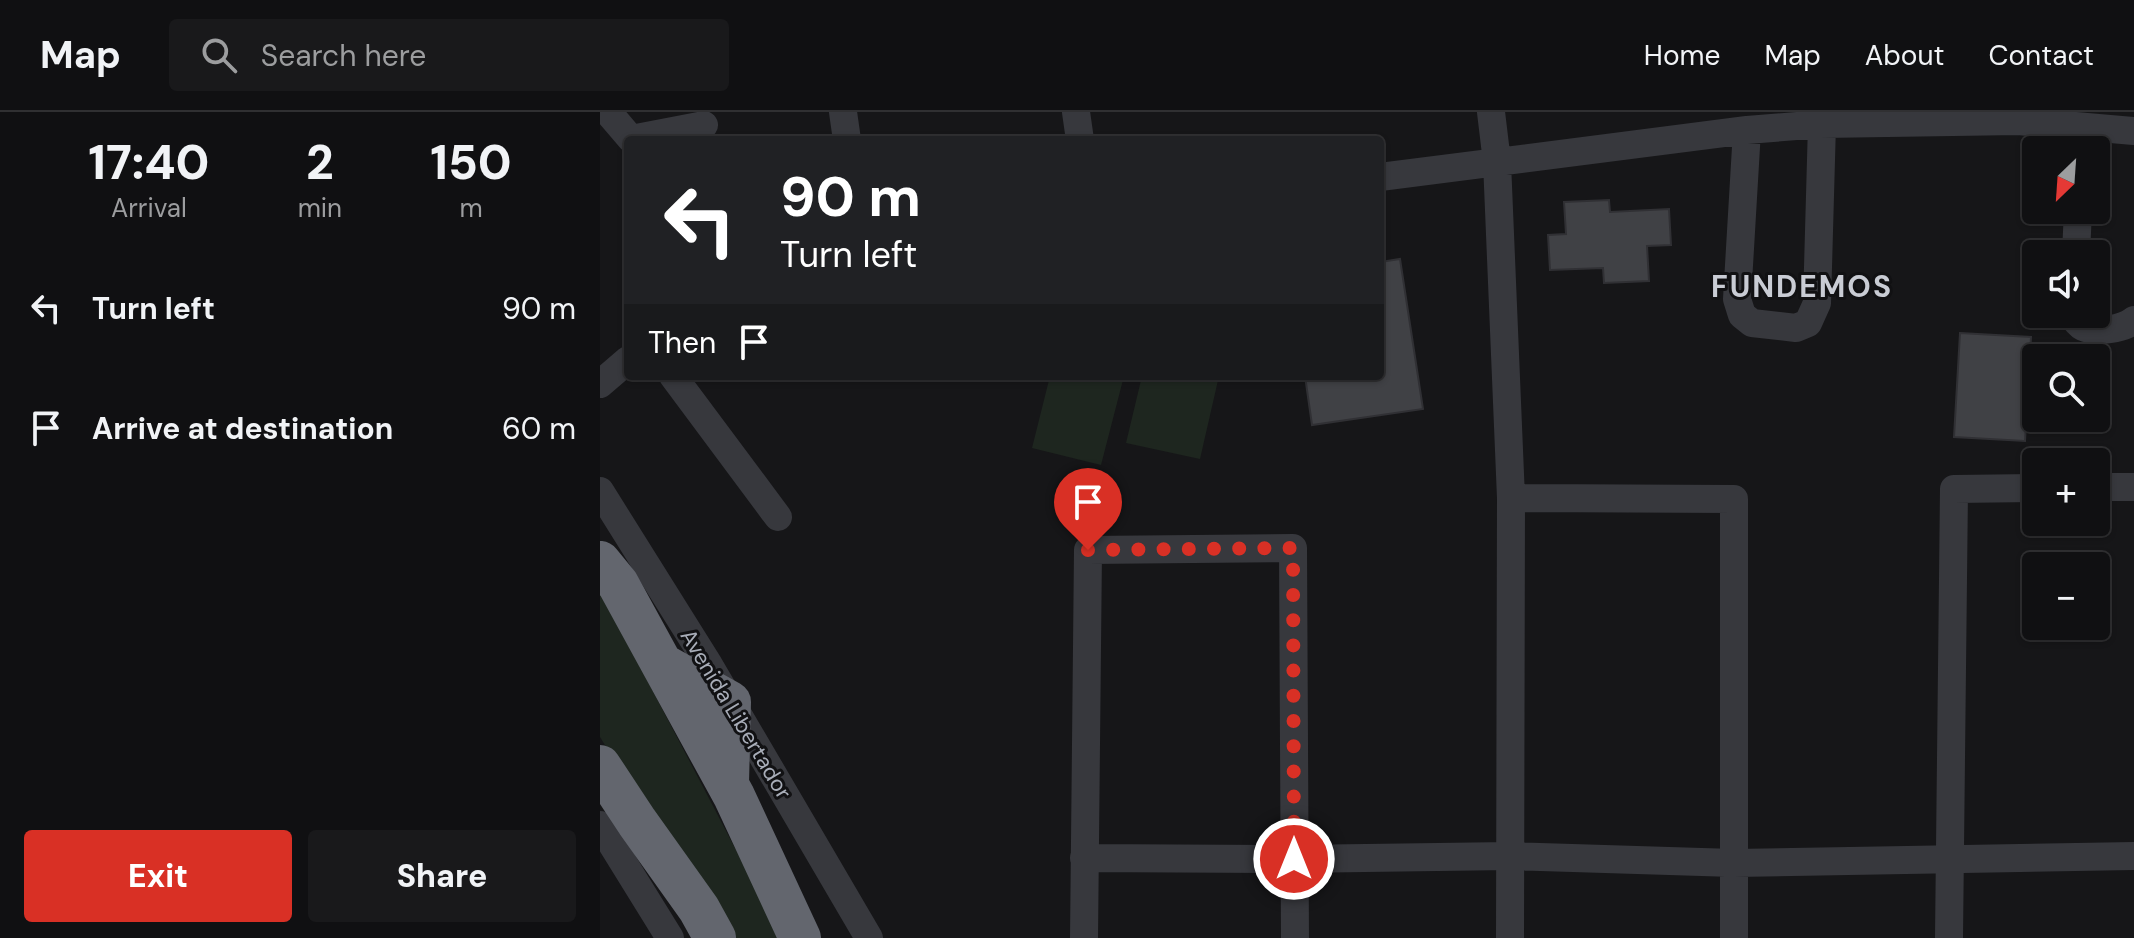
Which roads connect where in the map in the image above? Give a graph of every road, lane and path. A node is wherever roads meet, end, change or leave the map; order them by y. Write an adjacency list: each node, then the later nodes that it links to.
1 (608, 112): 10 (street)
2 (843, 112): 12 (street)
3 (1076, 112): 13 (street)
4 (1491, 112): 16 (street)
5 (2018, 117): 7 (street); 14 (street)
6 (1766, 123): 7 (street); 7 (street); 16 (street)
7 (1822, 124)
8 (704, 125): 11 (street)
9 (2134, 131): 15 (street)
10 (628, 136)
11 (647, 136)
12 (846, 136)
13 (1079, 136)
14 (2075, 136)
15 (2096, 136)
16 (1497, 162): 17 (street); 29 (street)
17 (1384, 176)
18 (2134, 320): 20 (street)
19 (2089, 328): 21 (street)
20 (2110, 328)
21 (2110, 328)
22 (624, 363): 24 (street)
23 (676, 380): 30 (street)
24 (600, 384)
25 (2110, 487): 26 (street)
26 (2134, 487)
27 (2022, 488): 42 (street)
28 (600, 491): 33 (street, Avenida Libertador)
29 (1511, 498): 38 (street); 43 (street)
30 (778, 517)
31 (606, 573): 32 (highway, Avenida Libertador)
32 (662, 664): 33 (highway); 35 (highway, Avenida Libertador)
33 (730, 702): 35 (highway); 46 (street, Avenida Libertador)
34 (600, 766): 37 (highway)
35 (728, 784): 45 (highway, Avenida Libertador)
36 (600, 801): 37 (highway)
37 (618, 823): 44 (highway)
38 (1509, 856): 41 (street); 43 (street); 49 (street)
39 (2134, 856): 42 (street)
40 (1084, 858): 41 (street); 41 (street); 47 (street)
41 (1294, 859): 48 (street)
42 (1949, 860): 43 (street); 51 (street)
43 (1734, 863): 50 (street)
44 (680, 930)
45 (800, 938)
46 (869, 938)
47 (1084, 938)
48 (1295, 938)
49 (1510, 938)
50 (1734, 938)
51 (1949, 938)

